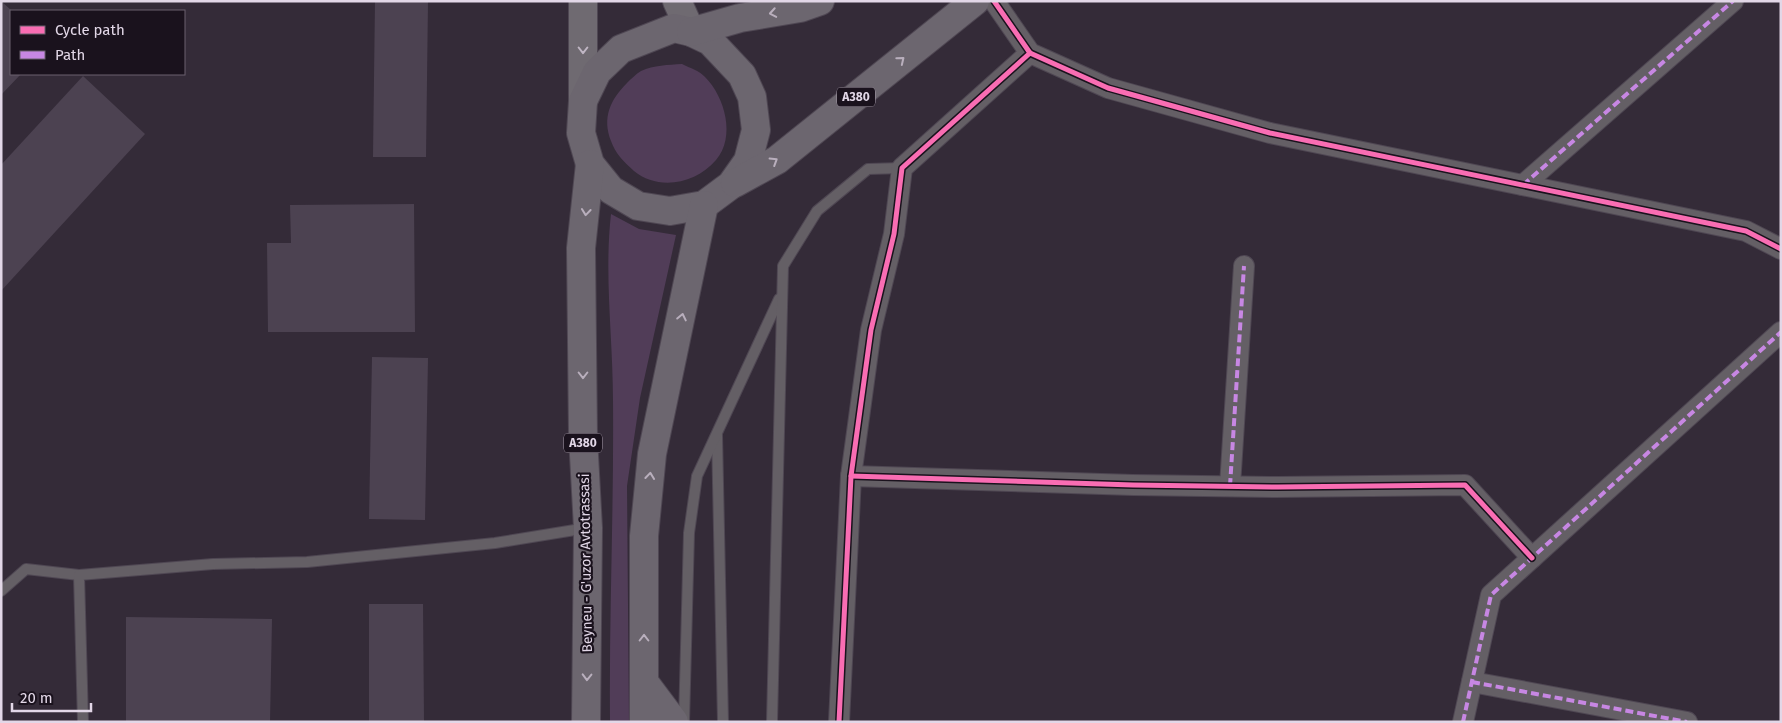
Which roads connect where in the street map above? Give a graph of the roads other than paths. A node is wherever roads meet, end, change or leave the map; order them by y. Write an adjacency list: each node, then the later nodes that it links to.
1 (583, 1): 9 (main road, one-way to 9)
2 (677, 1): 7 (main road)
3 (820, 1): 7 (highway, one-way to 7)
4 (975, 1): 12 (highway, A380, one-way to 4)
5 (994, 1): 8 (street)
6 (1733, 1): 13 (street)
7 (691, 32): 9 (highway); 12 (highway)
8 (1030, 53): 11 (street); 13 (street)
9 (584, 101): 10 (highway)
10 (590, 164): 14 (highway); 22 (highway, Beyneu - G'uzor Avtotrassasi / A380, one-way to 22)
11 (902, 168): 17 (lane); 20 (street)
12 (732, 185): 14 (highway)
13 (1522, 185): 15 (street)
14 (704, 205): 26 (highway, one-way to 14)
15 (1781, 249)
16 (1244, 266): 21 (street)
17 (781, 295): 19 (lane); 34 (lane)
18 (1781, 332): 23 (street)
19 (717, 432): 32 (lane); 33 (lane)
20 (851, 476): 21 (street); 35 (street)
21 (1230, 486): 23 (street)
22 (588, 528): 24 (lane); 29 (highway, Beyneu - G'uzor Avtotrassasi / A380, one-way to 29)
23 (1532, 558): 27 (street)
24 (80, 575): 25 (lane); 28 (lane)
25 (1, 591)
26 (644, 682): 30 (highway); 31 (highway)
27 (1472, 682): 36 (street); 37 (street)
28 (83, 722)
29 (586, 722)
30 (644, 722)
31 (674, 722)
32 (684, 722)
33 (724, 722)
34 (772, 722)
35 (839, 722)
36 (1463, 722)
37 (1687, 722)

